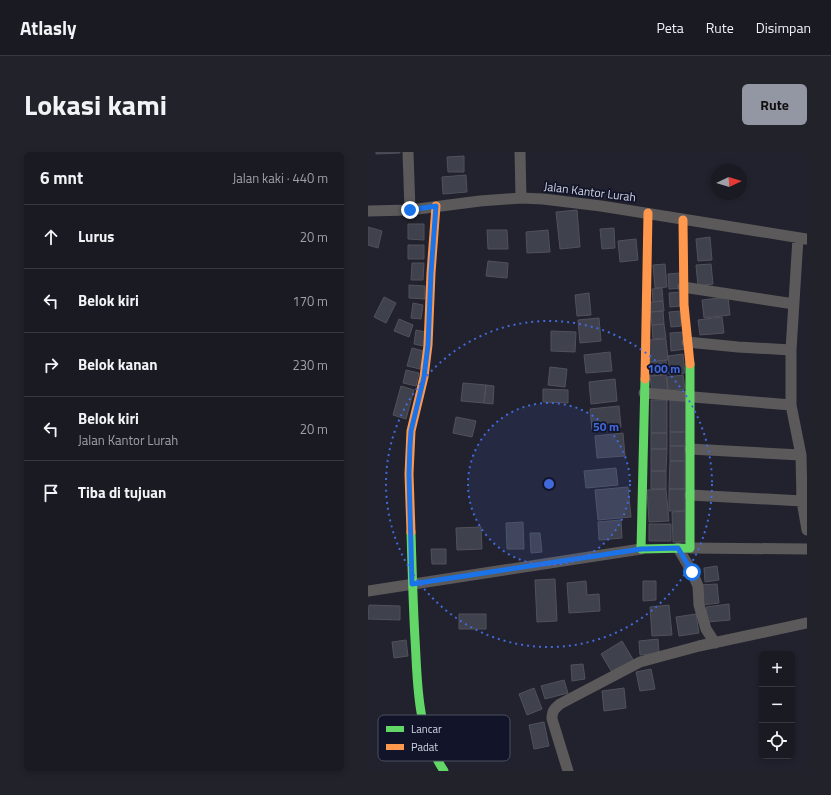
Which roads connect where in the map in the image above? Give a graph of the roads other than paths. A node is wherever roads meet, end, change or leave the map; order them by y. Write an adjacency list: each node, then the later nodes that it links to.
1 (408, 152): 5 (street)
2 (520, 152): 3 (street)
3 (521, 198): 4 (street, Jalan Kantor Lurah); 7 (street, Jalan Kantor Lurah)
4 (436, 206): 5 (street, Jalan Kantor Lurah); 26 (street)
5 (410, 210): 6 (street, Jalan Kantor Lurah)
6 (368, 211)
7 (648, 213): 8 (street, Jalan Kantor Lurah); 14 (street)
8 (683, 220): 9 (street, Jalan Kantor Lurah); 10 (street)
9 (802, 238): 11 (street)
10 (683, 287): 11 (street); 12 (street)
11 (794, 304): 13 (street)
12 (687, 342): 13 (street); 15 (street)
13 (791, 350): 16 (street)
14 (644, 393): 15 (street); 24 (street)
15 (690, 396): 16 (street); 17 (street)
16 (791, 405): 18 (street)
17 (690, 449): 18 (street); 19 (street)
18 (801, 455): 20 (street)
19 (690, 495): 20 (street); 23 (street)
20 (802, 501): 21 (street)
21 (807, 530)
22 (678, 548): 23 (street); 24 (street); 29 (street)
23 (690, 548): 25 (street)
24 (641, 549): 26 (street)
25 (807, 549)
26 (412, 584): 27 (street); 30 (street)
27 (368, 591)
28 (807, 623): 29 (street)
29 (715, 643): 33 (street)
30 (421, 715)
31 (436, 761): 32 (street)
32 (444, 771)
33 (568, 771)

